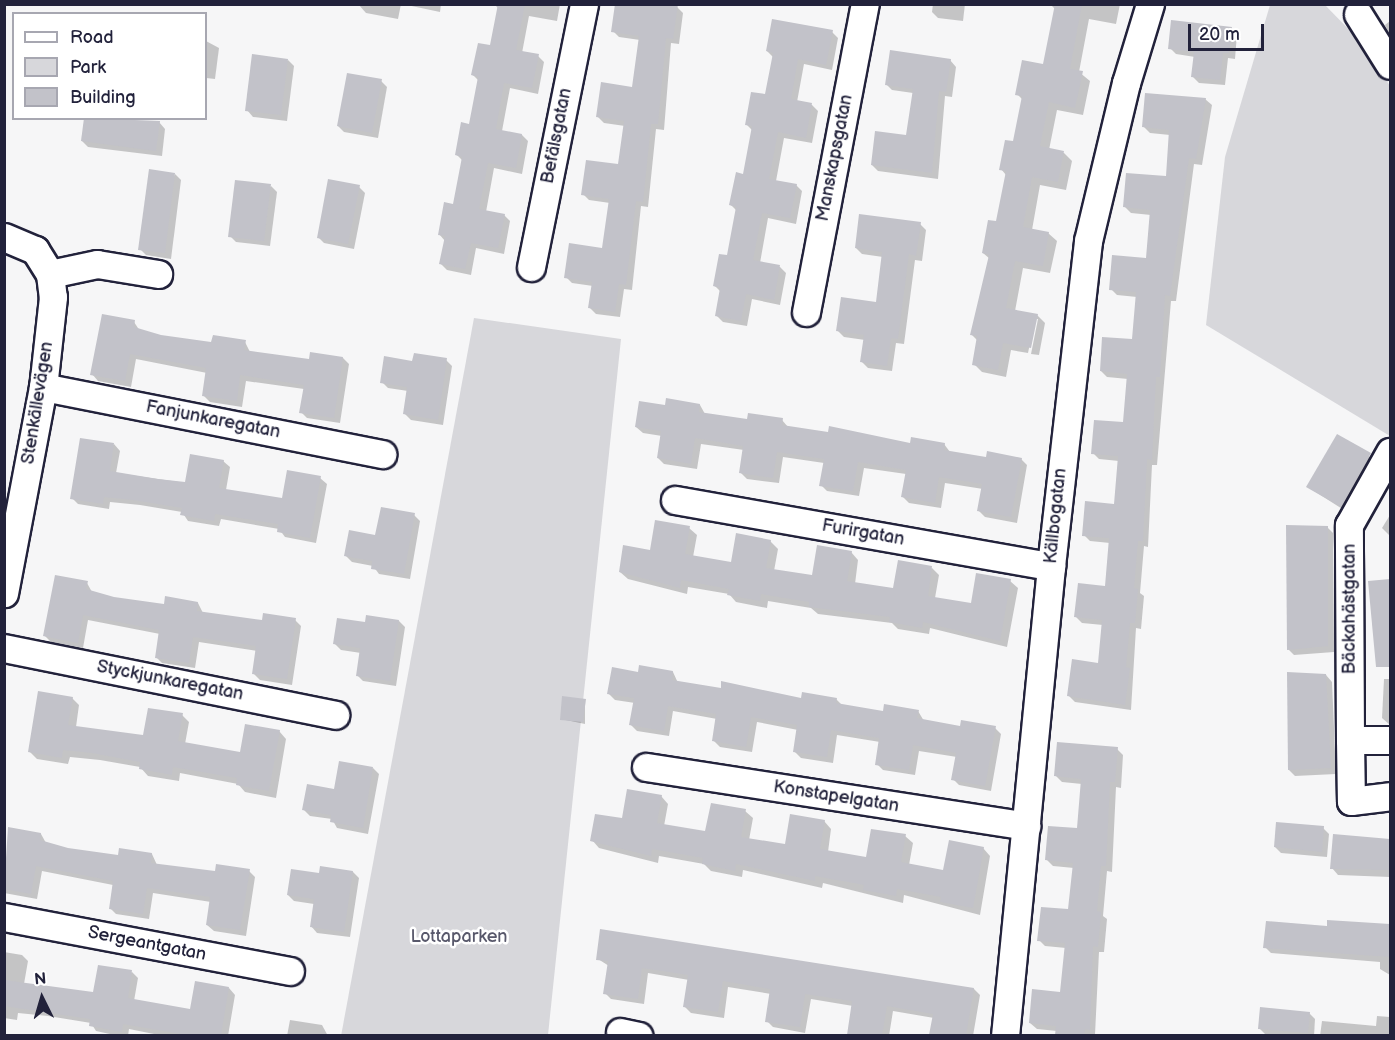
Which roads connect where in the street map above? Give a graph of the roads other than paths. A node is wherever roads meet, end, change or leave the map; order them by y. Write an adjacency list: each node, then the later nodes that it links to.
1 (584, 4): 7 (street, Befälsgatan)
2 (865, 4): 10 (street, Manskapsgatan)
3 (1150, 4): 15 (street, Källbogatan)
4 (1358, 14): 5 (street)
5 (1390, 65)
6 (4, 237): 8 (street, Stenkällevägen)
7 (531, 267)
8 (50, 274): 9 (street); 11 (street, Stenkällevägen)
9 (158, 274)
10 (806, 312)
11 (43, 387): 13 (street, Fanjunkaregatan); 16 (street, Stenkällevägen)
12 (1390, 452): 19 (street, Bäckahästgatan)
13 (382, 454)
14 (675, 500): 15 (street, Furirgatan)
15 (1051, 566): 23 (street, Källbogatan)
16 (4, 593)
17 (4, 648): 18 (street, Styckjunkaregatan)
18 (335, 715)
19 (1350, 740): 20 (street); 22 (street, Bäckahästgatan)
20 (1390, 740)
21 (646, 767): 23 (street, Konstapelgatan)
22 (1390, 796)
23 (1026, 826): 26 (street, Källbogatan)
24 (4, 917): 25 (street, Sergeantgatan)
25 (290, 971)
26 (1005, 1035)

